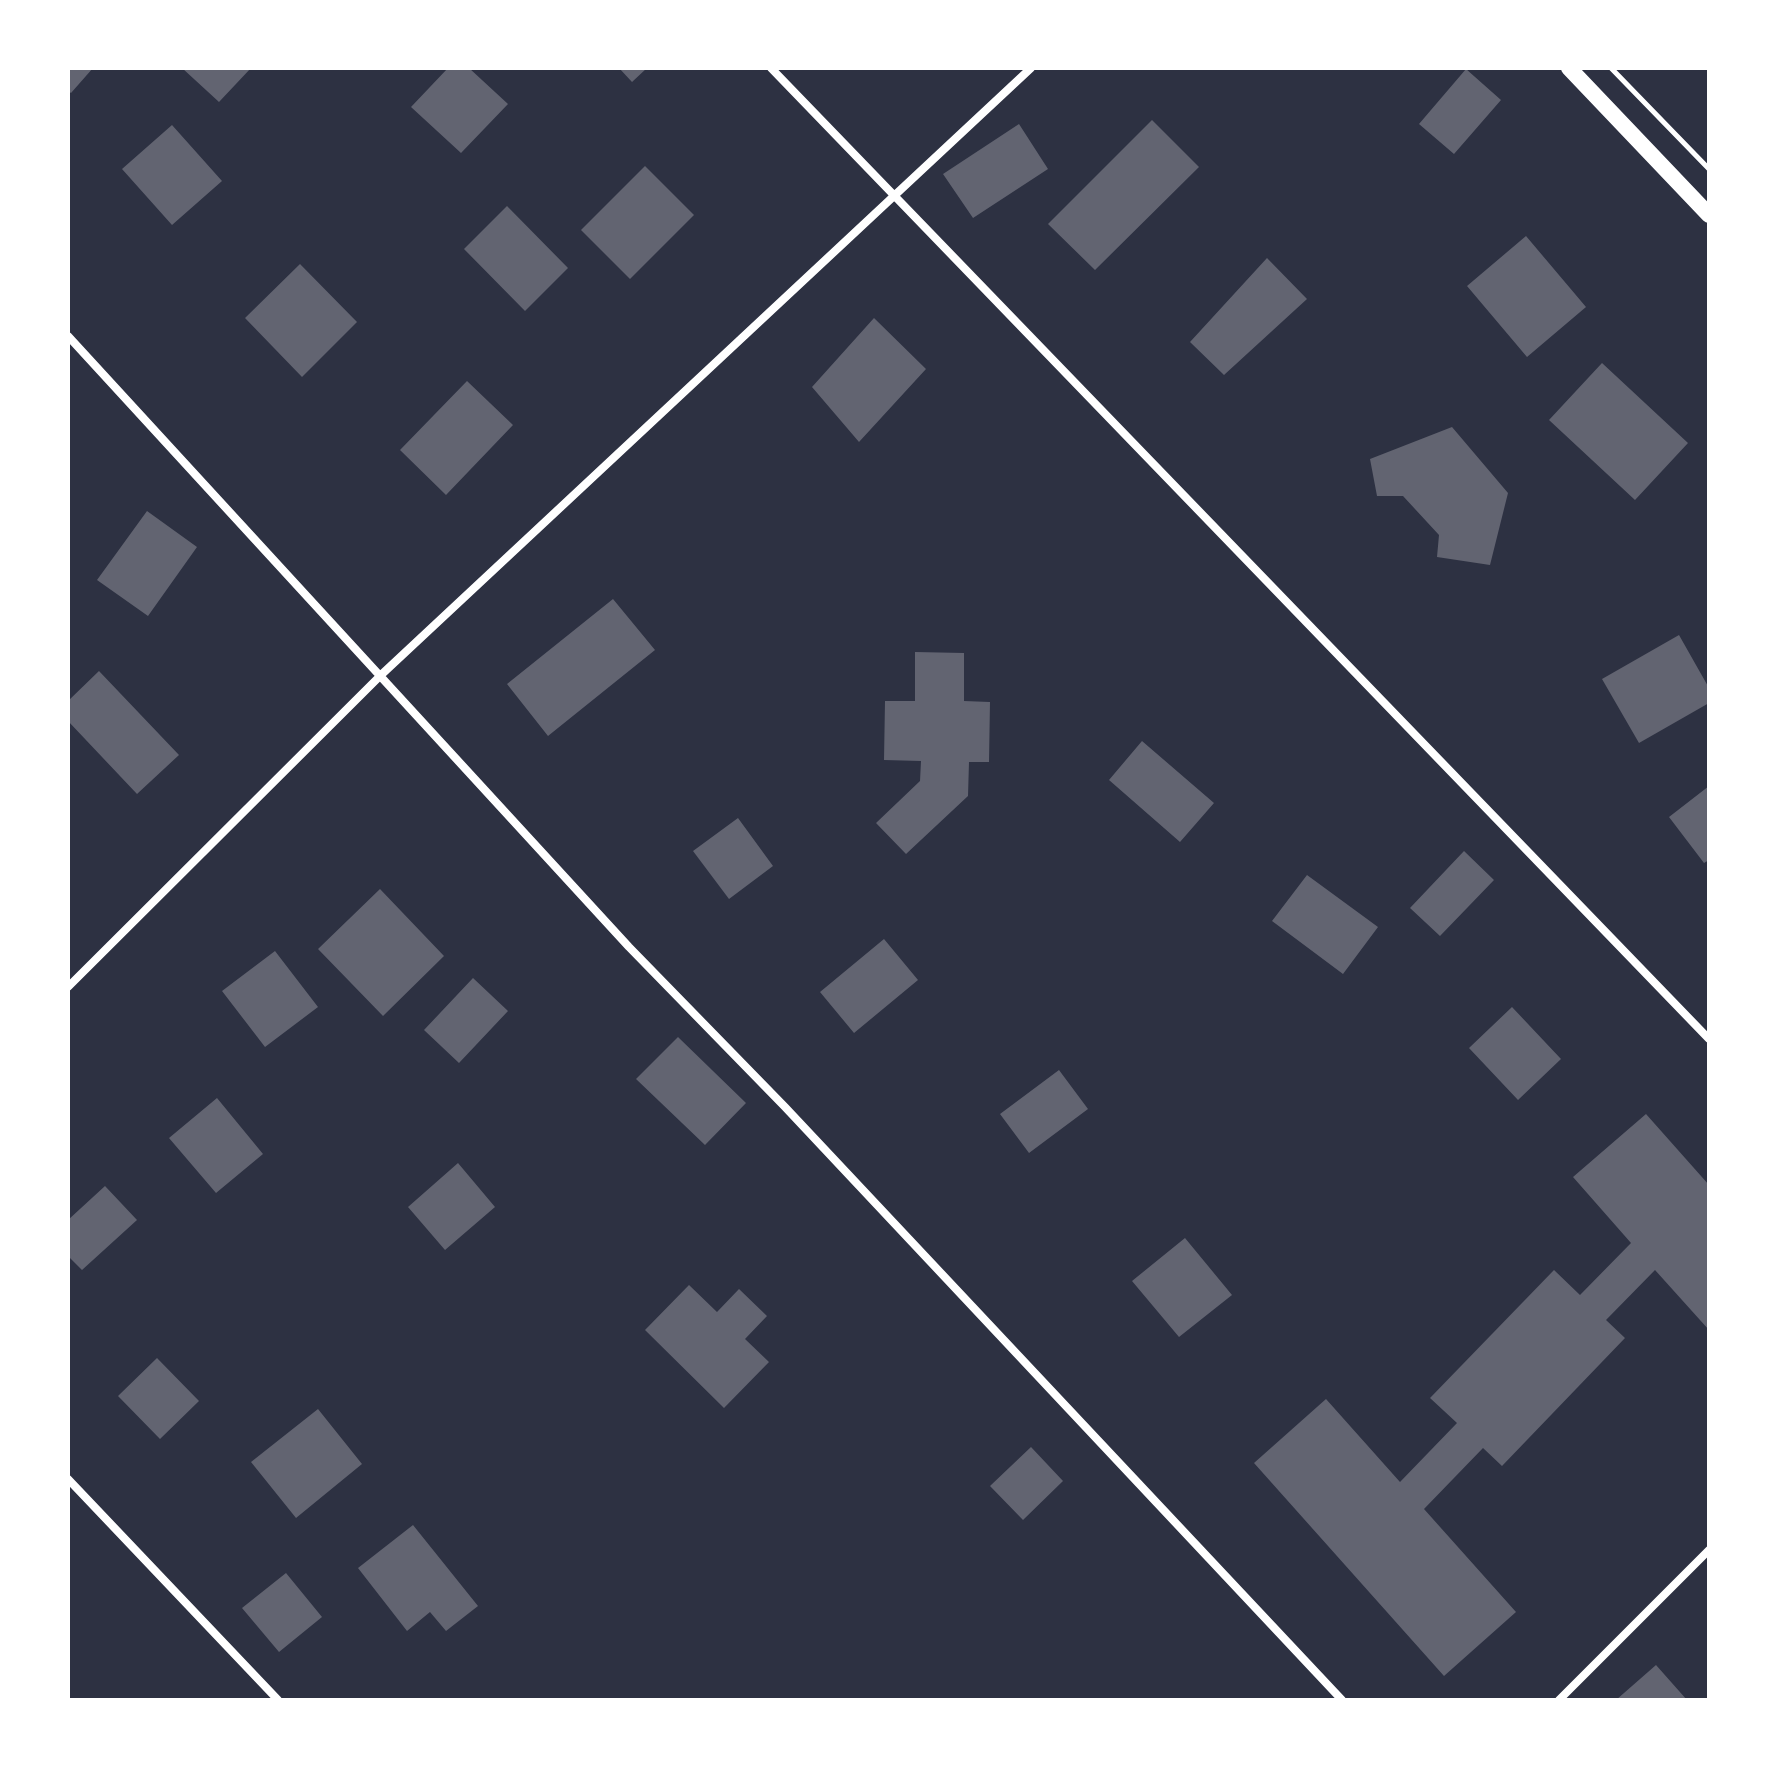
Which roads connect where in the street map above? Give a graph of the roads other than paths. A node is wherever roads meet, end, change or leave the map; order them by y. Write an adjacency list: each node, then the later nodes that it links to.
1 (771, 68): 4 (street)
2 (1031, 68): 4 (street)
3 (1569, 68): 5 (main road)
4 (895, 194): 7 (street); 9 (street)
5 (1709, 215)
6 (68, 336): 7 (street)
7 (381, 675): 8 (street); 13 (street)
8 (68, 987)
9 (1709, 1039)
10 (68, 1479): 12 (street)
11 (1709, 1550): 14 (street)
12 (278, 1700)
13 (1342, 1700)
14 (1559, 1700)

